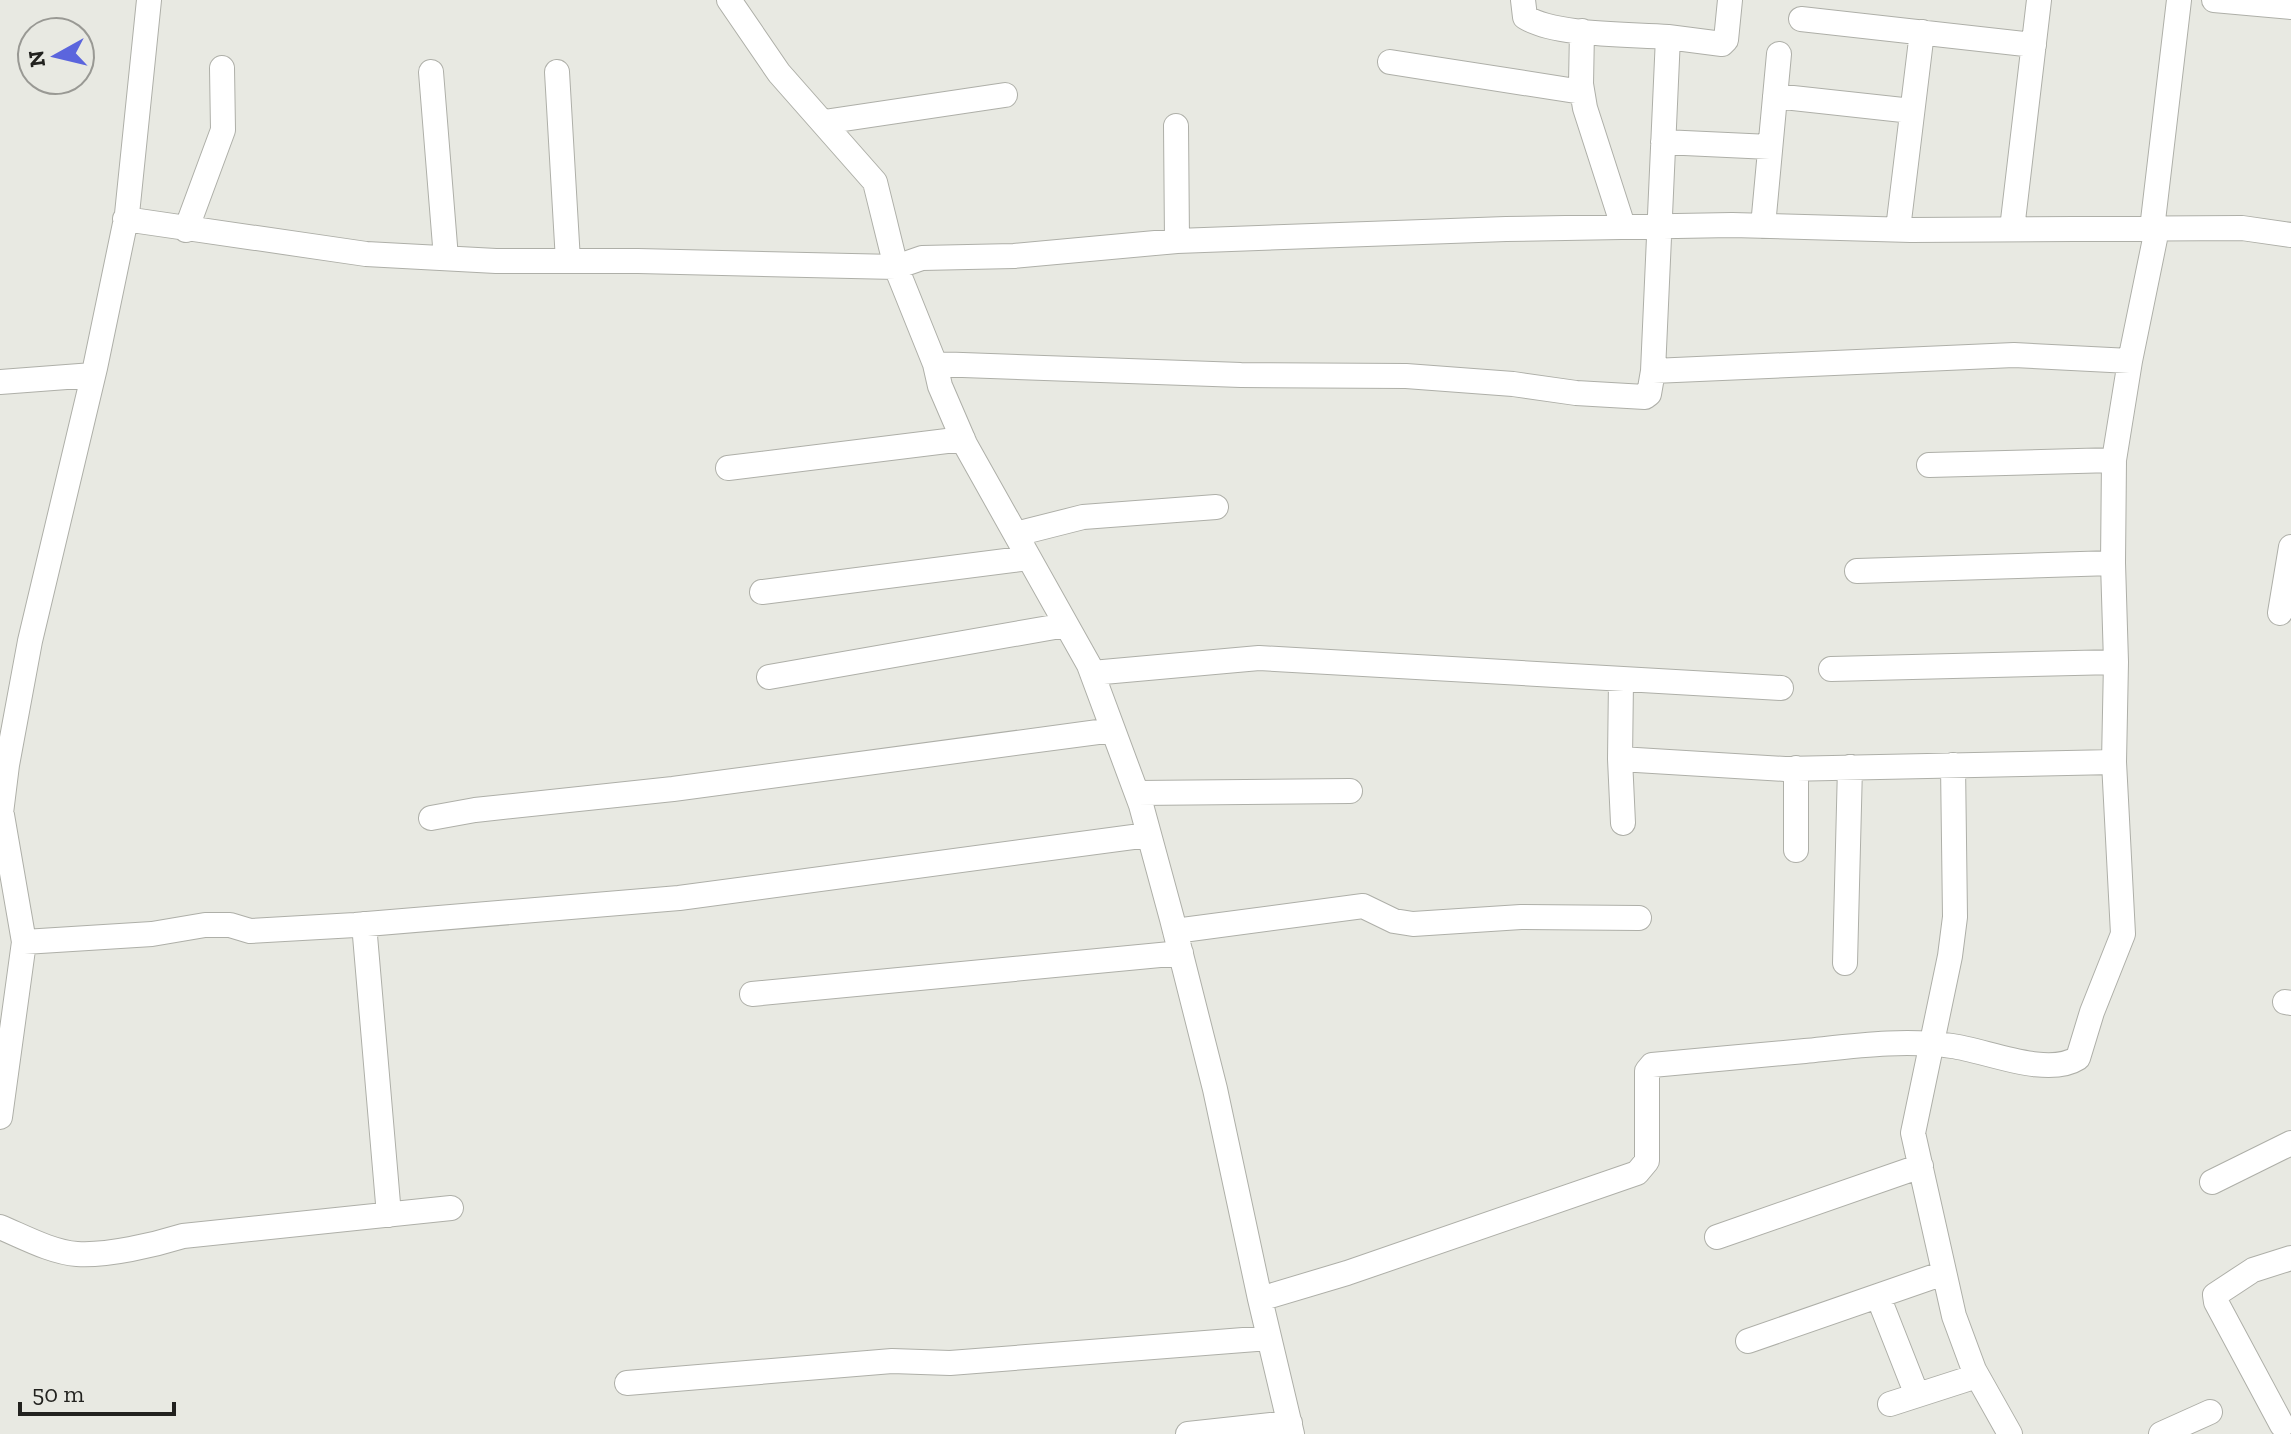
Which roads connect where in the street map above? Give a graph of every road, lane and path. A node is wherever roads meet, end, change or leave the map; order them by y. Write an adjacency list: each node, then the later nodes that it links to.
1 (149, 0): 27 (street)
2 (729, 0): 23 (street)
3 (1523, 0): 10 (street)
4 (1730, 0): 12 (street)
5 (2039, 0): 13 (street)
6 (2179, 0): 33 (street)
7 (2214, 0): 8 (street)
8 (2291, 7)
9 (1801, 19): 11 (street)
10 (1582, 31): 12 (street); 19 (street)
11 (1922, 32): 13 (street); 22 (street)
12 (1668, 37): 25 (street)
13 (2034, 45): 32 (street)
14 (1779, 54): 21 (street)
15 (1390, 62): 19 (street)
16 (222, 68): 34 (street)
17 (431, 72): 37 (street)
18 (557, 72): 38 (street)
19 (1582, 92): 29 (street)
20 (1005, 95): 23 (street)
21 (1775, 96): 22 (street); 26 (street)
22 (1912, 111): 31 (street)
23 (824, 122): 39 (street)
24 (1176, 126): 36 (street)
25 (1663, 142): 26 (street); 28 (street)
26 (1770, 147): 30 (street)
27 (125, 219): 34 (street); 43 (street)
28 (1659, 225): 29 (street); 30 (street); 42 (street)
29 (1623, 226): 36 (street)
30 (1763, 226): 31 (street)
31 (1898, 229): 32 (street)
32 (2012, 229): 33 (street)
33 (2155, 229): 35 (street); 40 (street)
34 (186, 230): 37 (street)
35 (2291, 235)
36 (1177, 241): 39 (street)
37 (446, 258): 38 (street)
38 (568, 261): 39 (street)
39 (896, 267): 41 (street)
40 (2130, 361): 42 (street); 46 (street)
41 (935, 364): 42 (street); 45 (street)
42 (1653, 371)
43 (93, 375): 44 (street); 72 (street)
44 (0, 382)
45 (963, 439): 48 (street); 50 (street)
46 (2114, 460): 47 (street); 53 (street)
47 (1929, 465)
48 (728, 468)
49 (1216, 507): 50 (street)
50 (1016, 534): 52 (street)
51 (2290, 553): 56 (street)
52 (1028, 558): 55 (street); 57 (street)
53 (2113, 563): 54 (street); 58 (street)
54 (1857, 571)
55 (762, 592)
56 (2280, 613)
57 (1066, 625): 60 (street); 61 (street)
58 (2116, 662): 59 (street); 66 (street)
59 (1831, 669)
60 (1092, 673): 62 (street); 64 (street)
61 (769, 677)
62 (1621, 681): 63 (street); 65 (street)
63 (1781, 688)
64 (1113, 730): 71 (street); 73 (street)
65 (1620, 759): 69 (street); 74 (street)
66 (2114, 762): 67 (street); 83 (street)
67 (1953, 765): 68 (street); 83 (street)
68 (1850, 767): 69 (street); 81 (street)
69 (1796, 768): 76 (street)
70 (1350, 791): 71 (street)
71 (1137, 793): 75 (street)
72 (1, 818): 79 (street)
73 (431, 818)
74 (1623, 823)
75 (1148, 835): 78 (street); 80 (street)
76 (1796, 850)
77 (1639, 918): 80 (street)
78 (364, 924): 79 (street); 89 (street)
79 (24, 942): 84 (street)
80 (1178, 942): 82 (street); 95 (street)
81 (1845, 963)
82 (752, 994)
83 (1931, 1045): 86 (street); 95 (street)
84 (0, 1117)
85 (2291, 1143): 87 (street)
86 (1921, 1166): 91 (street); 93 (street)
87 (2212, 1182)
88 (451, 1208): 89 (street)
89 (389, 1215): 90 (street)
90 (0, 1227)
91 (1717, 1237)
92 (2291, 1258): 103 (street)
93 (1944, 1273): 94 (street); 98 (street)
94 (1878, 1296): 97 (street); 100 (street)
95 (1260, 1299): 96 (street)
96 (1269, 1338): 99 (street); 104 (street)
97 (1748, 1341)
98 (1977, 1376): 100 (street); 106 (street)
99 (627, 1383)
100 (1917, 1395): 101 (street)
101 (1890, 1404)
102 (2210, 1412): 107 (street)
103 (2282, 1425)
104 (1291, 1429): 105 (street)
105 (1188, 1434)
106 (2010, 1434)
107 (2161, 1434)

